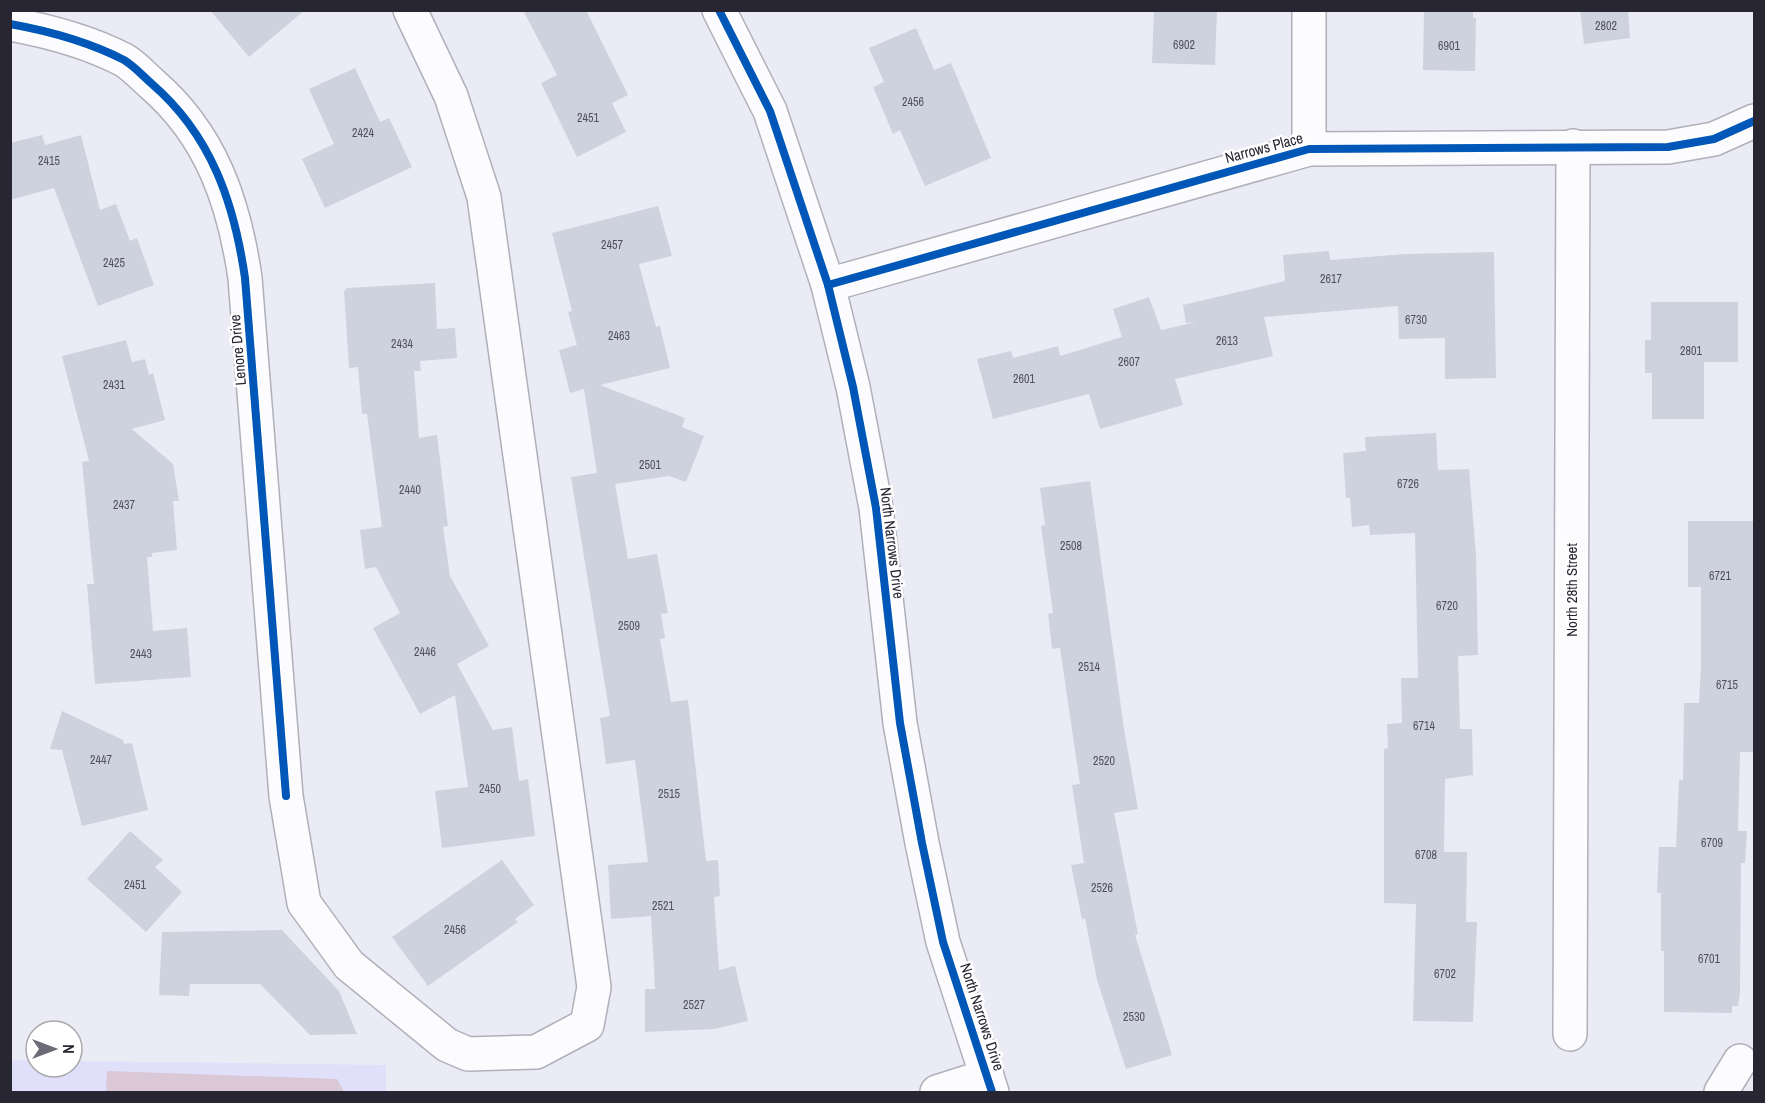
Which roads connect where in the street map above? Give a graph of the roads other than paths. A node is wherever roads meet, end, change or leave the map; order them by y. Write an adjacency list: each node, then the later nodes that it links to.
1 (410, 10): 4 (street, Lenore Drive)
2 (719, 10): 8 (street, North Narrows Drive)
3 (1309, 10): 7 (street)
4 (10, 24)
5 (1755, 121): 6 (street, Narrows Place)
6 (1573, 146): 7 (street, Narrows Place); 9 (street, North 28th Street)
7 (1309, 149): 8 (street, Narrows Place)
8 (828, 285): 11 (street, North Narrows Drive)
9 (1570, 1034)
10 (1740, 1061): 13 (street)
11 (990, 1084): 12 (street)
12 (937, 1092)
13 (1721, 1092)

